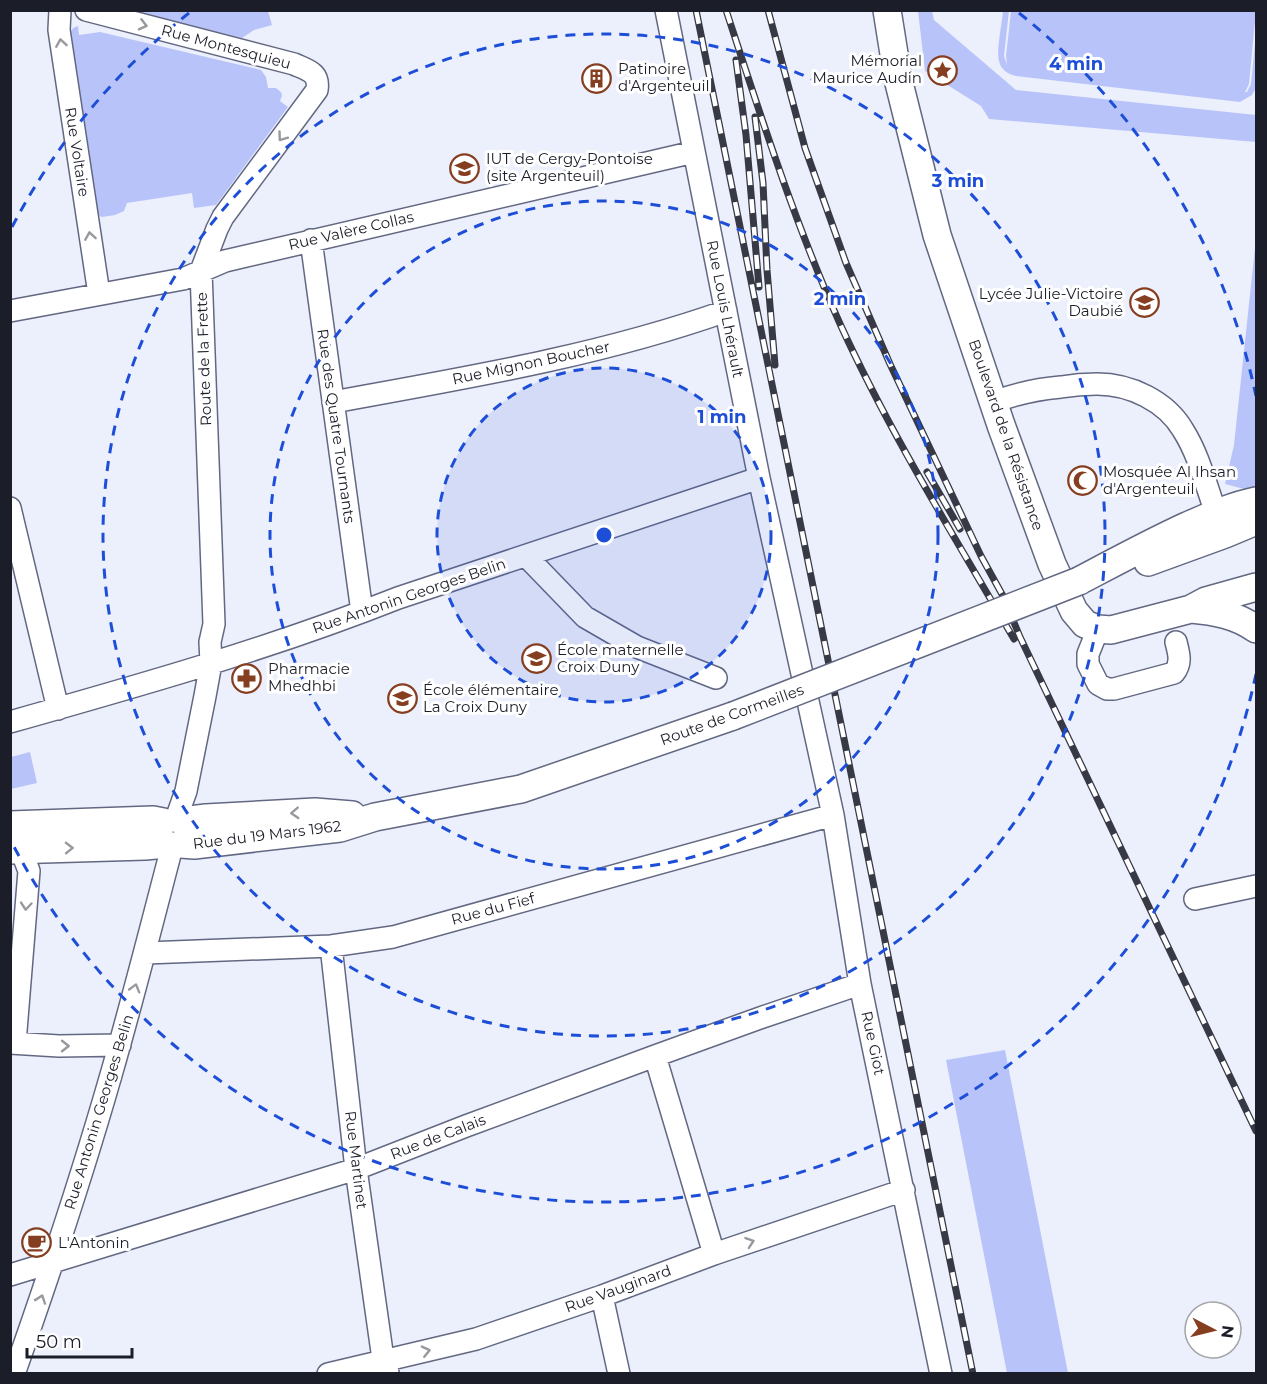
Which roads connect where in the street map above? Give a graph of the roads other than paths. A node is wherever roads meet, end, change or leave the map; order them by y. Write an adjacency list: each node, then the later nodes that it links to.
1 (60, 10): 11 (street, Rue Voltaire, one-way to 1)
2 (86, 10): 7 (street, Rue Montesquieu, one-way to 7)
3 (666, 10): 8 (street, Rue Louis Lhérault)
4 (869, 10): 6 (main road, Boulevard de la Résistance)
5 (887, 10): 6 (main road, Boulevard de la Résistance)
6 (894, 62): 15 (main road, Boulevard de la Résistance)
7 (317, 90): 10 (street, Route de la Frette, one-way to 10)
8 (694, 152): 9 (street, Rue Valère Collas); 13 (street, Rue Louis Lhérault)
9 (311, 240): 10 (street, Rue Valère Collas); 14 (street, Rue des Quatre Tournants)
10 (201, 271): 11 (street, Rue Valère Collas); 28 (street, Route de la Frette)
11 (99, 294): 12 (street, Rue Valère Collas)
12 (10, 311)
13 (726, 311): 14 (street, Rue Mignon Boucher); 16 (street, Rue Louis Lhérault)
14 (333, 402): 24 (street, Rue des Quatre Tournants)
15 (994, 402): 20 (street); 25 (main road, Boulevard de la Résistance)
16 (759, 478): 21 (street, Rue Antonin Georges Belin); 31 (street, Rue Louis Lhérault)
17 (1257, 501): 20 (main road, Route de Cormeilles)
18 (10, 508): 30 (street)
19 (1257, 521): 20 (main road, Route de Cormeilles)
20 (1220, 524): 34 (main road, Route de Cormeilles, bridge)
21 (526, 556): 24 (street, Rue Antonin Georges Belin); 29 (street)
22 (1257, 587): 23 (main road)
23 (1191, 609): 25 (main road); 26 (main road)
24 (362, 612): 28 (street, Rue Antonin Georges Belin)
25 (1098, 629): 27 (street)
26 (1257, 629)
27 (1176, 642)
28 (211, 663): 30 (street); 36 (street, Rue Antonin Georges Belin)
29 (716, 678)
30 (58, 709): 32 (street)
31 (810, 712): 33 (street, Rue Giot)
32 (10, 723)
33 (833, 816): 40 (street, Rue du Fief); 42 (street, Rue Giot)
34 (375, 817): 36 (main road, Rue du 19 Mars 1962)
35 (10, 825): 36 (main road, Rue du 19 Mars 1962)
36 (173, 833): 37 (main road, Rue du 19 Mars 1962, one-way to 36); 41 (street, Rue Antonin Georges Belin)
37 (16, 850): 43 (street, one-way to 43)
38 (1257, 886): 39 (street)
39 (1195, 898)
40 (331, 946): 41 (street, Rue du Fief); 46 (street, Rue Martinet)
41 (146, 952): 44 (street, Rue Antonin Georges Belin, one-way to 41)
42 (860, 984): 45 (street, Rue de Calais); 47 (street, Rue Giot)
43 (13, 1043): 44 (street, one-way to 44)
44 (120, 1045): 49 (street, Rue Antonin Georges Belin)
45 (656, 1056): 46 (street, Rue de Calais); 48 (street)
46 (356, 1169): 49 (street, Rue de Calais); 52 (street, Rue Martinet)
47 (904, 1190): 48 (street, Rue Vauginard, one-way to 47); 56 (street, Rue Giot)
48 (714, 1254): 51 (street, Rue Vauginard)
49 (53, 1261): 50 (street, Rue de Calais); 53 (street, Rue Antonin Georges Belin, one-way to 49)
50 (10, 1275)
51 (602, 1296): 52 (street, Rue Vauginard, one-way to 51); 55 (street)
52 (387, 1367): 54 (street, Rue Vauginard)
53 (14, 1374)
54 (328, 1374)
55 (619, 1374)
56 (941, 1374)

